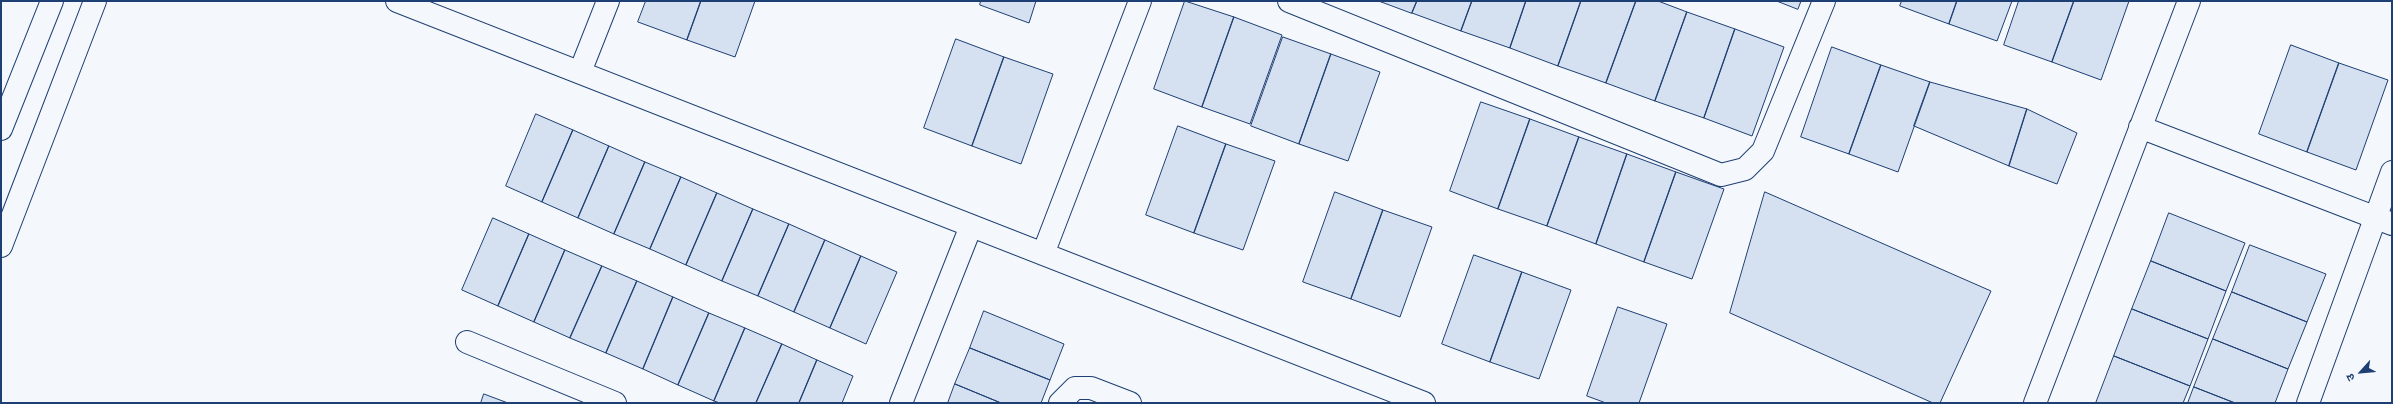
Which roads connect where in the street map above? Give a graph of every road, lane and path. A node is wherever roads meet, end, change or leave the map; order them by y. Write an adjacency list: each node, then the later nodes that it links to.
1 (52, 1): 11 (street)
2 (95, 1): 15 (street)
3 (397, 1): 9 (street)
4 (608, 1): 9 (street)
5 (1140, 1): 16 (street)
6 (1289, 1): 7 (street)
7 (1824, 1)
8 (2189, 1): 10 (street)
9 (580, 72): 14 (street)
10 (2140, 127): 13 (street); 23 (street)
11 (1, 129)
12 (2392, 172): 13 (street)
13 (2384, 221): 24 (street)
14 (970, 226): 16 (street); 19 (street)
15 (1, 246)
16 (1043, 254): 22 (street)
17 (467, 342): 18 (street)
18 (611, 402)
19 (900, 403)
20 (1060, 403): 21 (street)
21 (1130, 403)
22 (1424, 403)
23 (2035, 403)
24 (2308, 403)

